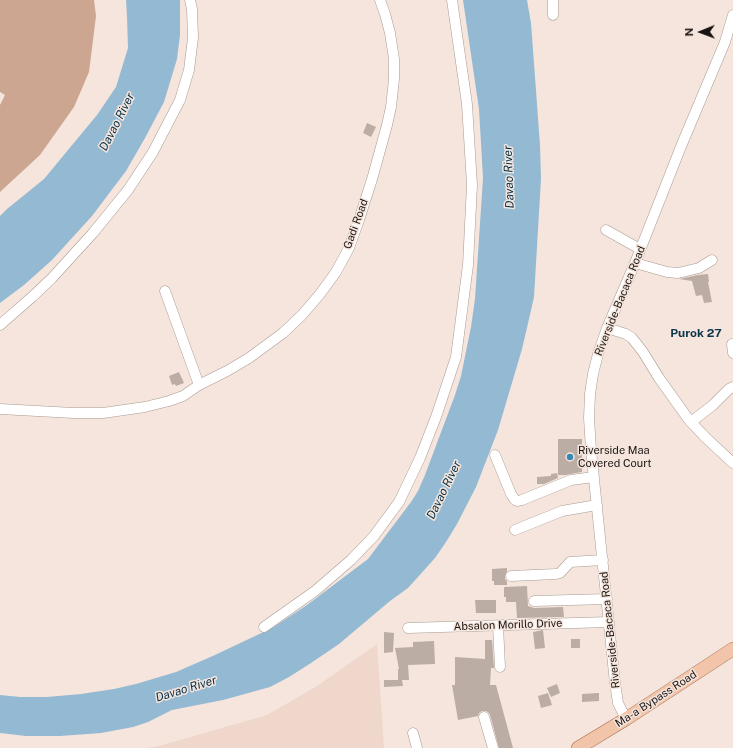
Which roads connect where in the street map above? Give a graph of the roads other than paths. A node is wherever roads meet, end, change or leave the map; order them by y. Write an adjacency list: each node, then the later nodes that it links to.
1 (190, 0): 13 (street)
2 (380, 0): 15 (street, Gadi Road)
3 (452, 0): 30 (street)
4 (553, 0): 5 (street)
5 (553, 15)
6 (733, 15): 7 (street, Riverside-Bacaca Road)
7 (729, 44): 9 (street, Riverside-Bacaca Road)
8 (606, 230): 9 (street)
9 (640, 249): 11 (street, Riverside-Bacaca Road)
10 (712, 260): 11 (street)
11 (635, 263): 14 (street, Riverside-Bacaca Road)
12 (164, 291): 15 (street)
13 (0, 325)
14 (607, 328): 18 (street); 21 (street, Riverside-Bacaca Road)
15 (199, 385): 17 (street, Gadi Road)
16 (733, 387): 18 (street)
17 (0, 409)
18 (691, 422): 20 (street)
19 (495, 455): 21 (street)
20 (733, 463)
21 (594, 477): 22 (street, Riverside-Bacaca Road)
22 (597, 505): 23 (street); 24 (street, Riverside-Bacaca Road)
23 (516, 530)
24 (603, 560): 25 (street); 26 (street, Riverside-Bacaca Road)
25 (511, 576)
26 (607, 599): 27 (street); 28 (street, Riverside-Bacaca Road)
27 (534, 601)
28 (609, 622): 29 (street, Absalon Morillo Drive); 35 (street, Riverside-Bacaca Road)
29 (498, 626): 31 (street, Absalon Morillo Drive); 33 (street)
30 (264, 627)
31 (408, 628)
32 (733, 649): 35 (main road, Ma-a Bypass Road)
33 (500, 668)
34 (484, 717): 38 (street)
35 (626, 719): 39 (main road, Ma-a Bypass Road)
36 (413, 734): 37 (street)
37 (417, 748)
38 (493, 748)
39 (578, 748)

